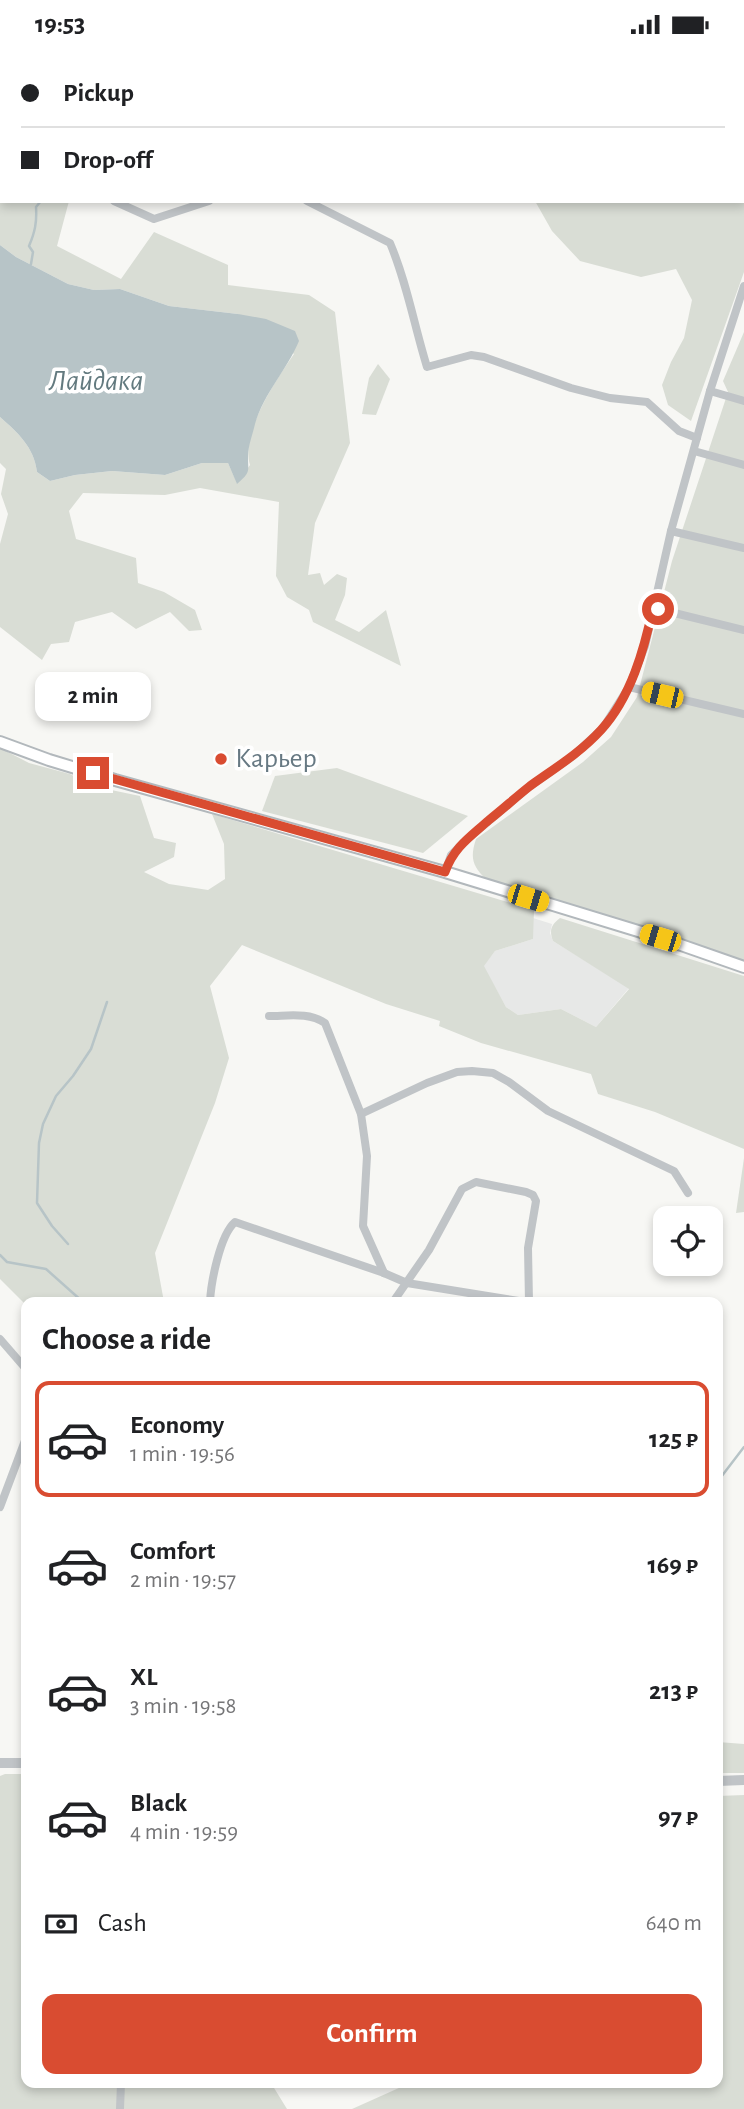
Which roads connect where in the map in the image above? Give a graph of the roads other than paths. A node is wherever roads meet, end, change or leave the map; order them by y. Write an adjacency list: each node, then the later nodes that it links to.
1 (118, 203): 2 (street)
2 (203, 203)
3 (311, 203): 7 (street)
4 (744, 286): 5 (street)
5 (710, 391): 6 (street); 7 (street)
6 (744, 401)
7 (697, 438): 8 (street)
8 (694, 451): 9 (street); 10 (street)
9 (744, 465)
10 (671, 531): 11 (street); 12 (street)
11 (744, 548)
12 (653, 608): 13 (street); 14 (street)
13 (744, 630)
14 (629, 688): 15 (street); 17 (street)
15 (744, 714)
16 (0, 741): 17 (main road)
17 (445, 872): 18 (main road)
18 (744, 967)
19 (269, 1016): 20 (street)
20 (360, 1114): 21 (street); 22 (street)
21 (688, 1193)
22 (384, 1273): 23 (street); 24 (street)
23 (407, 1283): 25 (street); 26 (street); 27 (street)
24 (211, 1297)
25 (397, 1297)
26 (495, 1297)
27 (527, 1297)
28 (0, 1339): 29 (street)
29 (21, 1363)
30 (21, 1451): 31 (street)
31 (0, 1507)
32 (0, 1763): 33 (street)
33 (21, 1763)
34 (744, 1780): 35 (street)
35 (723, 1781)
36 (121, 2088): 37 (street)
37 (120, 2109)

